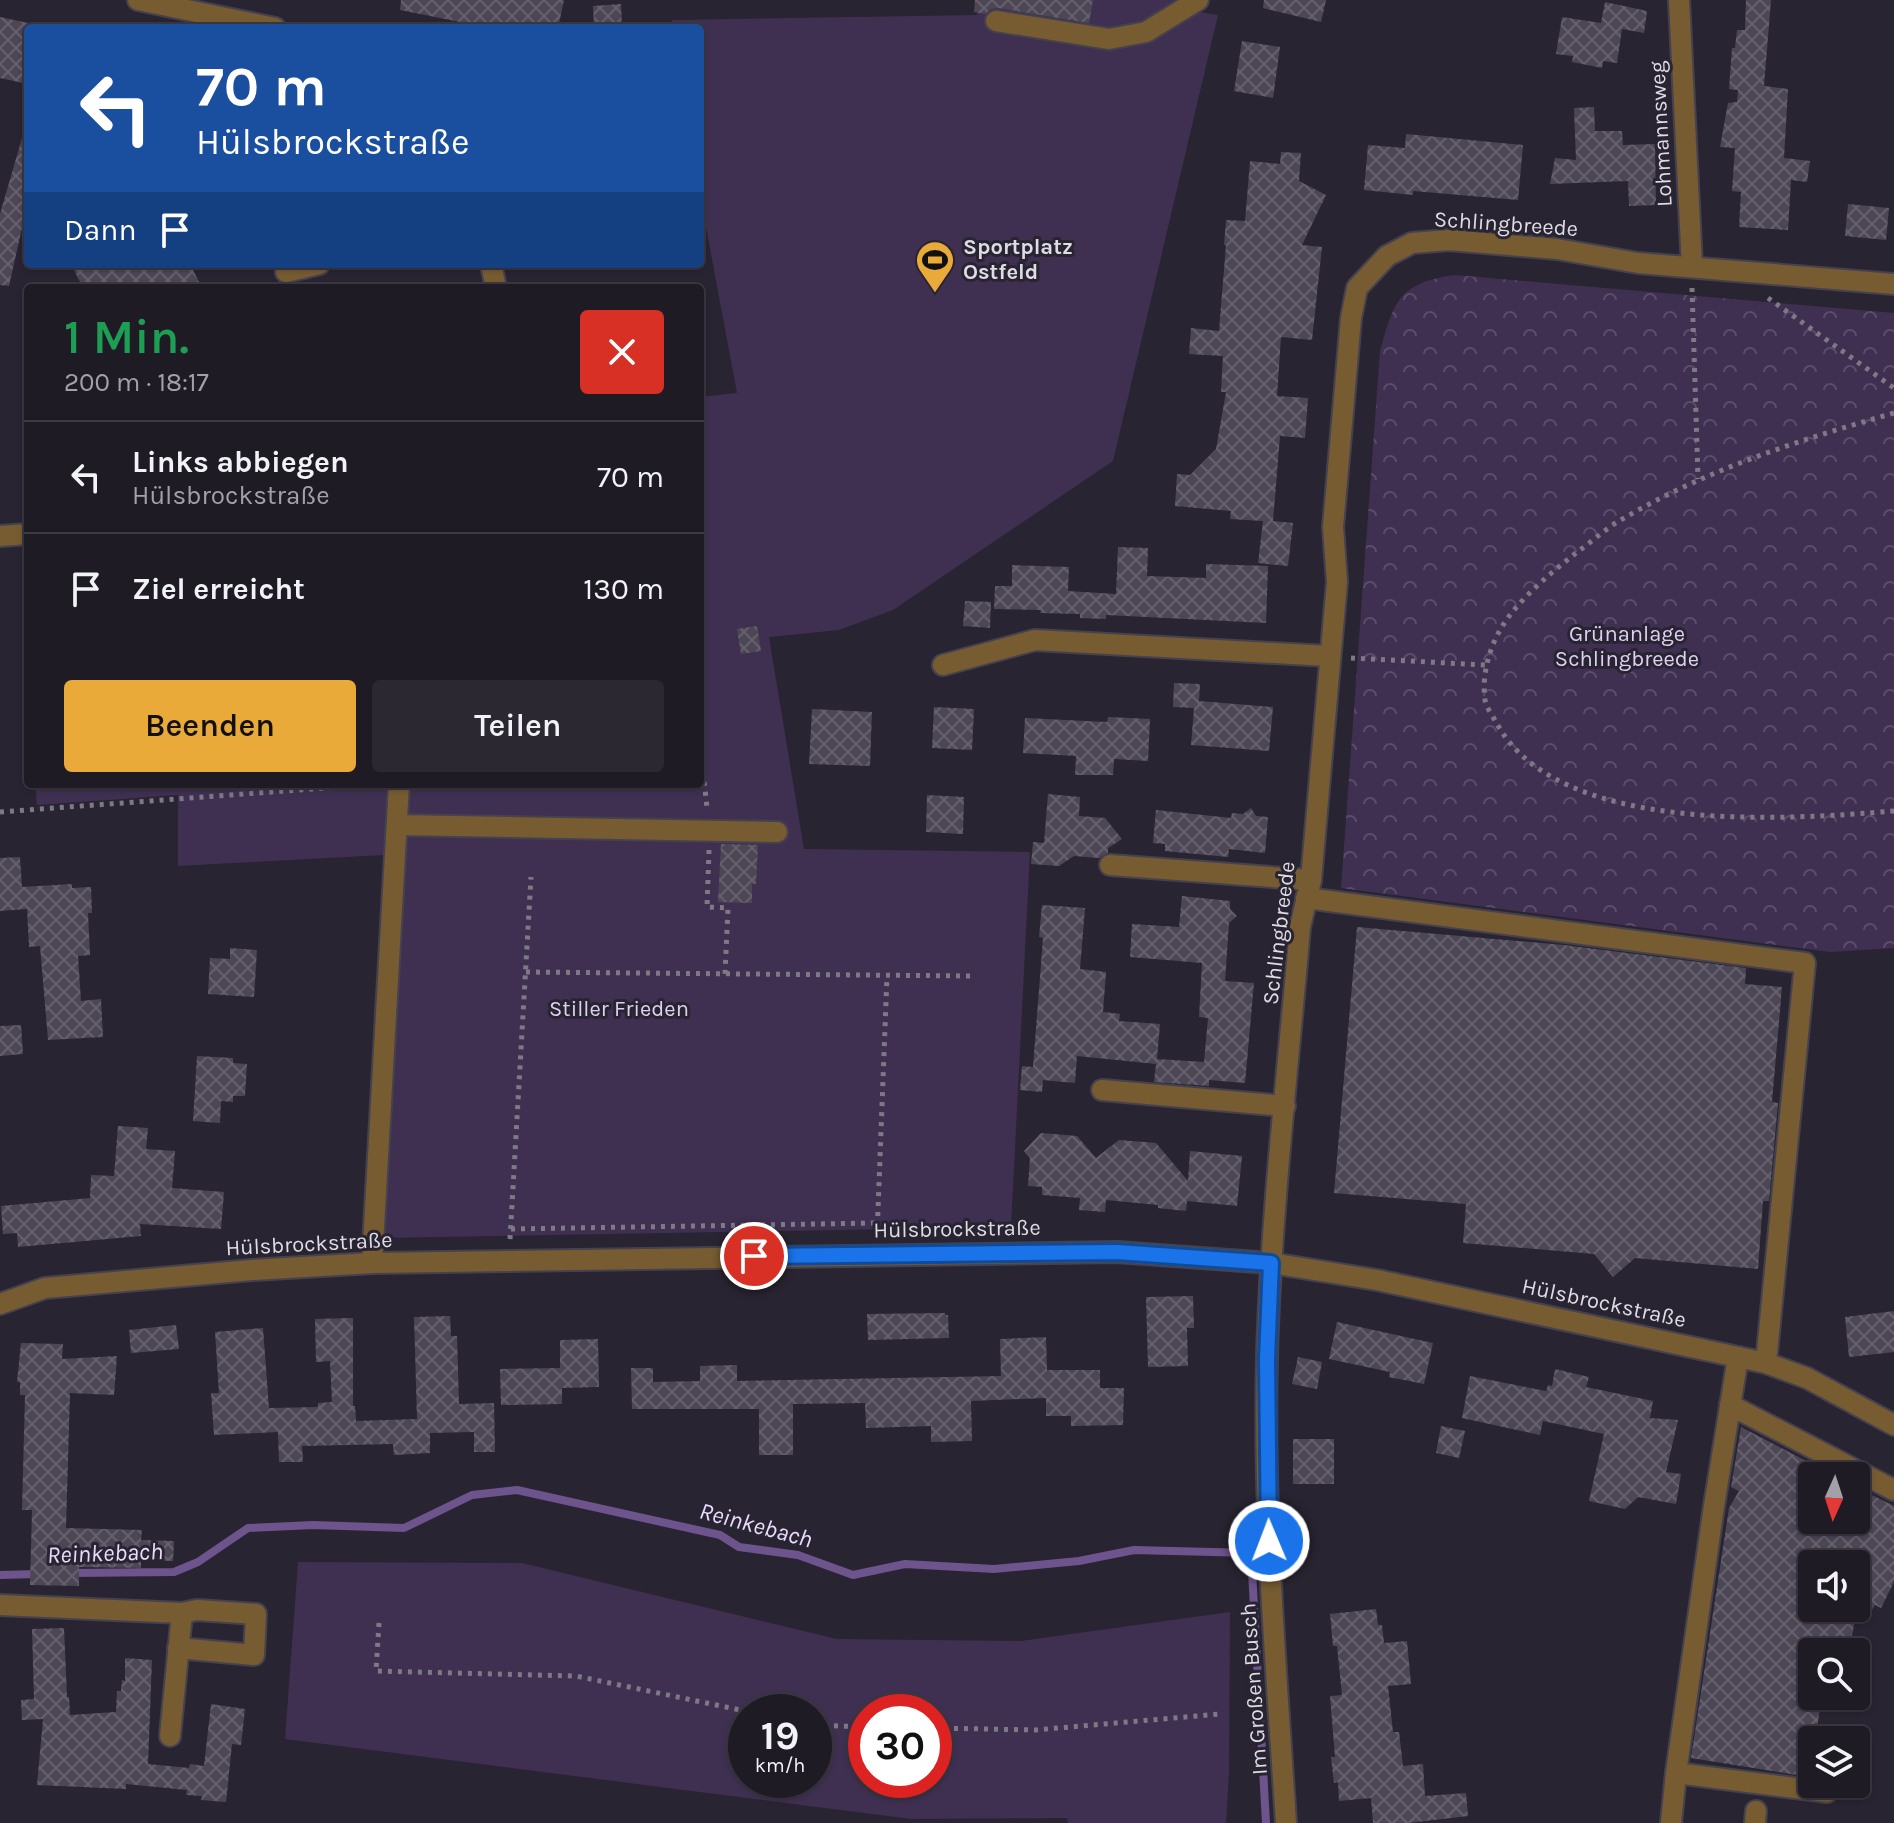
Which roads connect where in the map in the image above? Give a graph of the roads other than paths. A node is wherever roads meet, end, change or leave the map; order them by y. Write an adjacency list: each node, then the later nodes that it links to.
1 (138, 0): 5 (street)
2 (1198, 0): 4 (street)
3 (1679, 0): 6 (street, Lohmannsweg)
4 (996, 21)
5 (255, 24)
6 (1692, 267): 9 (street, Schlingbreede); 12 (street, Schlingbreede)
7 (302, 268): 8 (street)
8 (286, 272)
9 (1894, 284)
10 (24, 534): 11 (street)
11 (0, 536)
12 (1329, 656): 13 (street); 18 (street, Schlingbreede)
13 (943, 665)
14 (399, 788): 15 (street)
15 (397, 825): 16 (street); 21 (street)
16 (777, 832)
17 (1110, 865): 18 (street)
18 (1308, 889): 20 (street, Schlingbreede); 25 (street)
19 (1102, 1090): 20 (street)
20 (1285, 1106): 22 (street, Schlingbreede)
21 (372, 1263): 22 (street, Hülsbrockstraße); 23 (street, Hülsbrockstraße)
22 (1271, 1263): 24 (street, Hülsbrockstraße); 35 (street, Im Großen Busch)
23 (0, 1304)
24 (1738, 1357): 25 (street, Hülsbrockstraße); 26 (street)
25 (1766, 1363): 27 (street, Hülsbrockstraße)
26 (1730, 1405): 28 (street); 33 (street)
27 (1894, 1425)
28 (1894, 1490)
29 (0, 1605): 30 (street)
30 (182, 1613): 31 (street); 31 (street)
31 (178, 1648): 32 (street)
32 (170, 1736)
33 (1676, 1773): 34 (street); 36 (street)
34 (1798, 1788)
35 (1286, 1823)
36 (1671, 1823)

